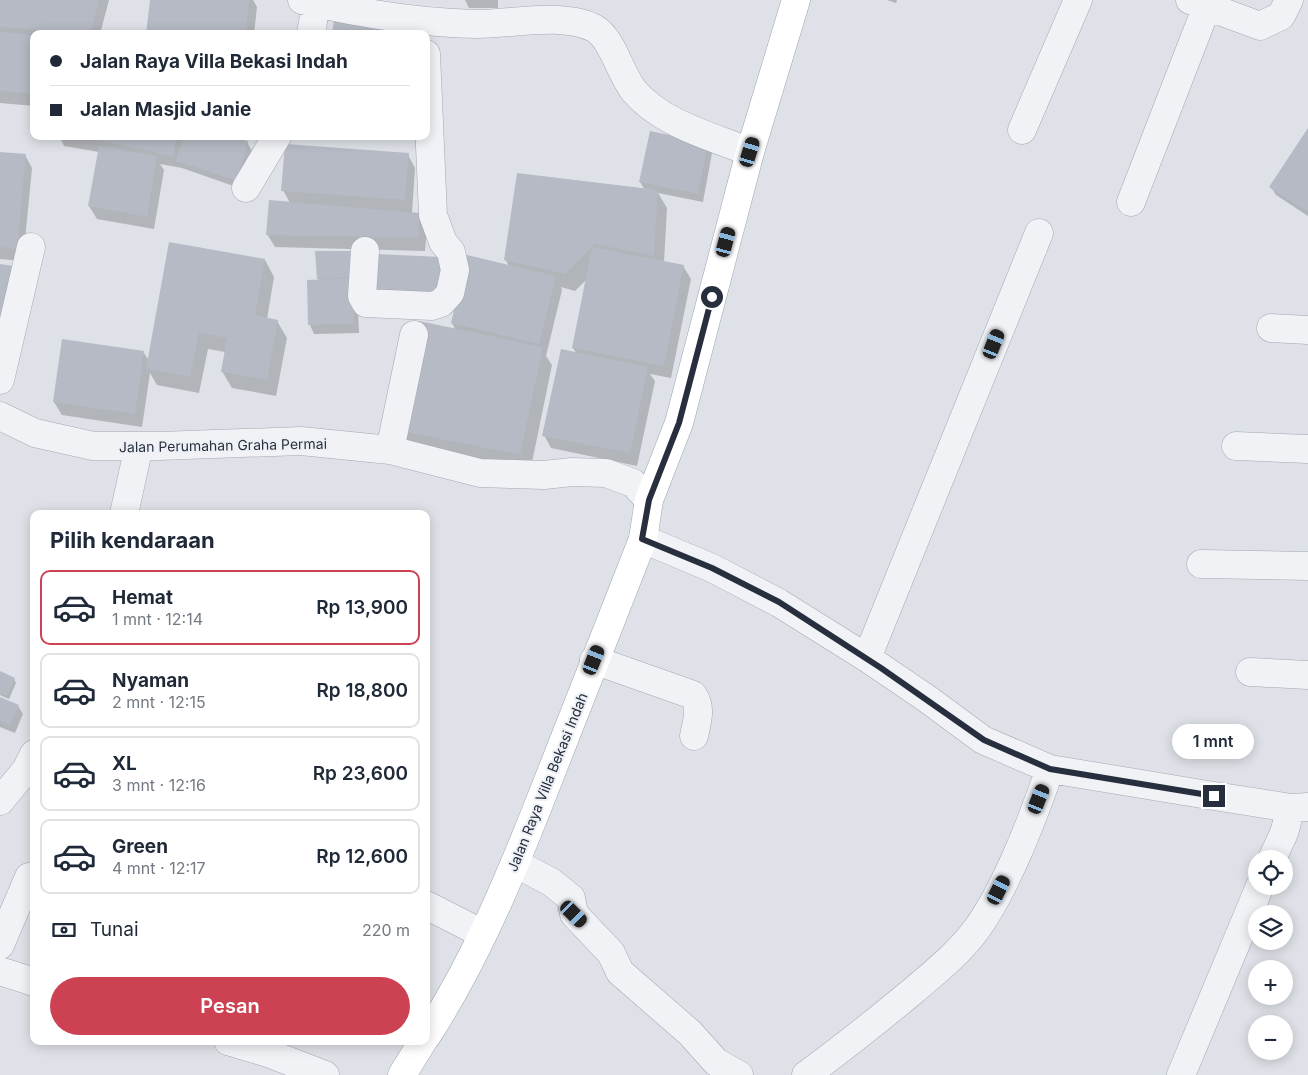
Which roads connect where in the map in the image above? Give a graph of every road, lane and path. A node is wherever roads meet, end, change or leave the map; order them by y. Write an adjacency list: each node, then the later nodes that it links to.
1 (796, 0): 11 (main road, Jalan Raya Villa Bekasi Indah)
2 (1078, 0): 8 (street)
3 (1289, 0): 5 (street)
4 (309, 2): 6 (street); 7 (street)
5 (1198, 3): 13 (street)
6 (425, 27): 11 (street)
7 (310, 30)
8 (1022, 130)
9 (275, 140): 12 (street)
10 (430, 140): 16 (street)
11 (750, 152): 26 (main road, Jalan Raya Villa Bekasi Indah)
12 (246, 188)
13 (1131, 202)
14 (1039, 233): 31 (street)
15 (30, 248): 20 (street)
16 (365, 251)
17 (1271, 328): 18 (street)
18 (1308, 330)
19 (414, 335): 25 (street)
20 (0, 380)
21 (0, 416): 22 (street, Jalan Perumahan Graha Permai)
22 (138, 446): 25 (street, Jalan Perumahan Graha Permai); 27 (street)
23 (1236, 446): 24 (street)
24 (1308, 449)
25 (390, 450): 26 (street, Jalan Perumahan Graha Permai)
26 (649, 500): 28 (main road, Jalan Raya Villa Bekasi Indah)
27 (125, 510)
28 (642, 539): 31 (street); 32 (main road, Jalan Raya Villa Bekasi Indah)
29 (1201, 564): 30 (street)
30 (1308, 566)
31 (866, 658): 37 (street)
32 (594, 660): 35 (street); 41 (main road, Jalan Raya Villa Bekasi Indah)
33 (1250, 672): 34 (street)
34 (1308, 675)
35 (694, 736)
36 (30, 762): 38 (street)
37 (1050, 769): 39 (street); 55 (street)
38 (0, 801)
39 (1300, 807): 40 (street)
40 (1276, 850)
41 (515, 863): 45 (main road, Jalan Raya Villa Bekasi Indah); 54 (street)
42 (29, 877): 46 (street)
43 (1256, 895): 56 (street)
44 (430, 907): 45 (street)
45 (484, 934): 49 (main road, Jalan Raya Villa Bekasi Indah)
46 (0, 945)
47 (0, 971): 48 (street)
48 (30, 981)
49 (430, 1030)
50 (241, 1045): 52 (street)
51 (421, 1045): 53 (main road)
52 (324, 1075)
53 (402, 1075)
54 (739, 1075)
55 (806, 1075)
56 (1182, 1075)

